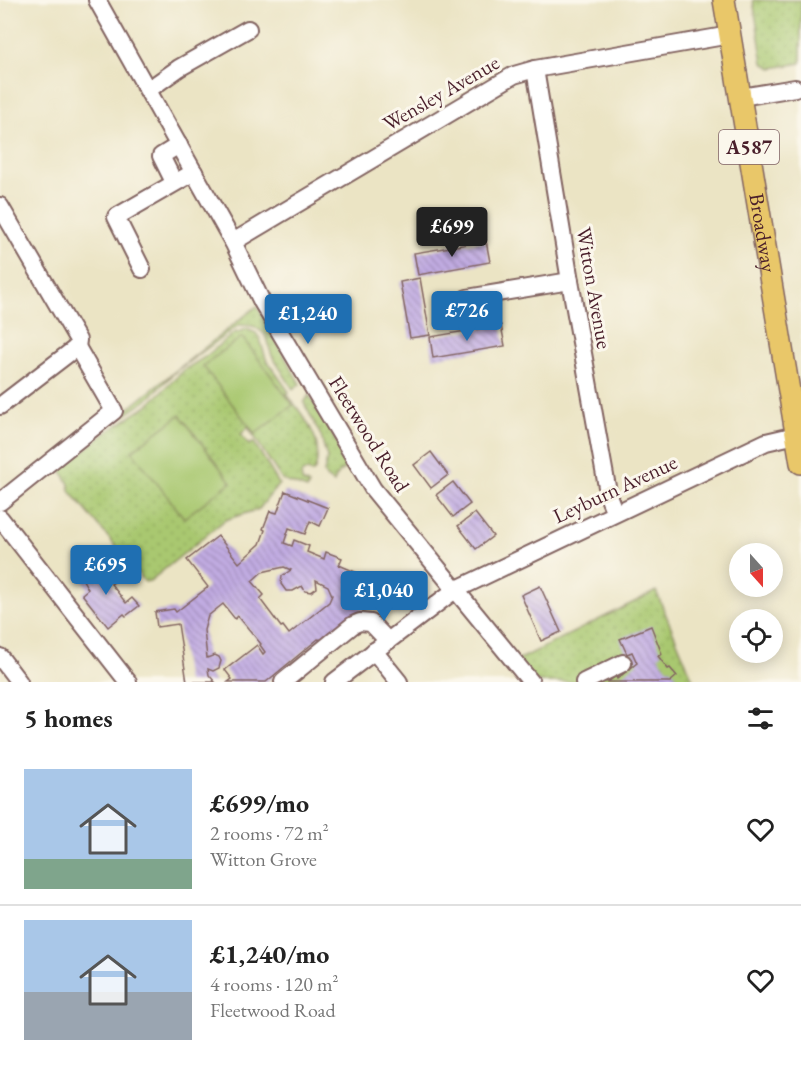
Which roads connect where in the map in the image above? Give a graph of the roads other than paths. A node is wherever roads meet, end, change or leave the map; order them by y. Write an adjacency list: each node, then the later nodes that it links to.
1 (97, 0): 7 (street, Fleetwood Road)
2 (724, 0): 4 (main road, Broadway / A587)
3 (248, 29): 7 (street)
4 (730, 35): 5 (street, Wensley Avenue); 8 (main road, Broadway / A587)
5 (536, 69): 13 (street, Wensley Avenue); 15 (street, Witton Avenue)
6 (795, 88): 8 (street)
7 (148, 90): 9 (street, Fleetwood Road)
8 (741, 97): 19 (main road, Broadway / A587)
9 (179, 146): 10 (street, Fleetwood Road); 11 (street)
10 (194, 172): 11 (street); 13 (street, Fleetwood Road)
11 (174, 182): 14 (street)
12 (0, 206): 17 (street)
13 (233, 242): 24 (street, Fleetwood Road)
14 (142, 269)
15 (570, 281): 16 (street); 22 (street, Witton Avenue)
16 (467, 298)
17 (77, 344): 18 (street); 21 (street)
18 (0, 406)
19 (796, 435): 20 (main road, Broadway / A587); 22 (street, Leyburn Avenue)
20 (801, 460)
21 (0, 502)
22 (615, 513): 24 (street, Leyburn Avenue)
23 (0, 518): 29 (street)
24 (455, 590): 25 (street, Leyburn Avenue); 33 (street, Fleetwood Road)
25 (381, 646): 30 (street); 31 (street, Leyburn Avenue); 32 (street)
26 (0, 657): 28 (street)
27 (623, 663): 34 (street)
28 (19, 682)
29 (128, 682)
30 (283, 682)
31 (334, 682)
32 (399, 682)
33 (531, 682)
34 (584, 682)

